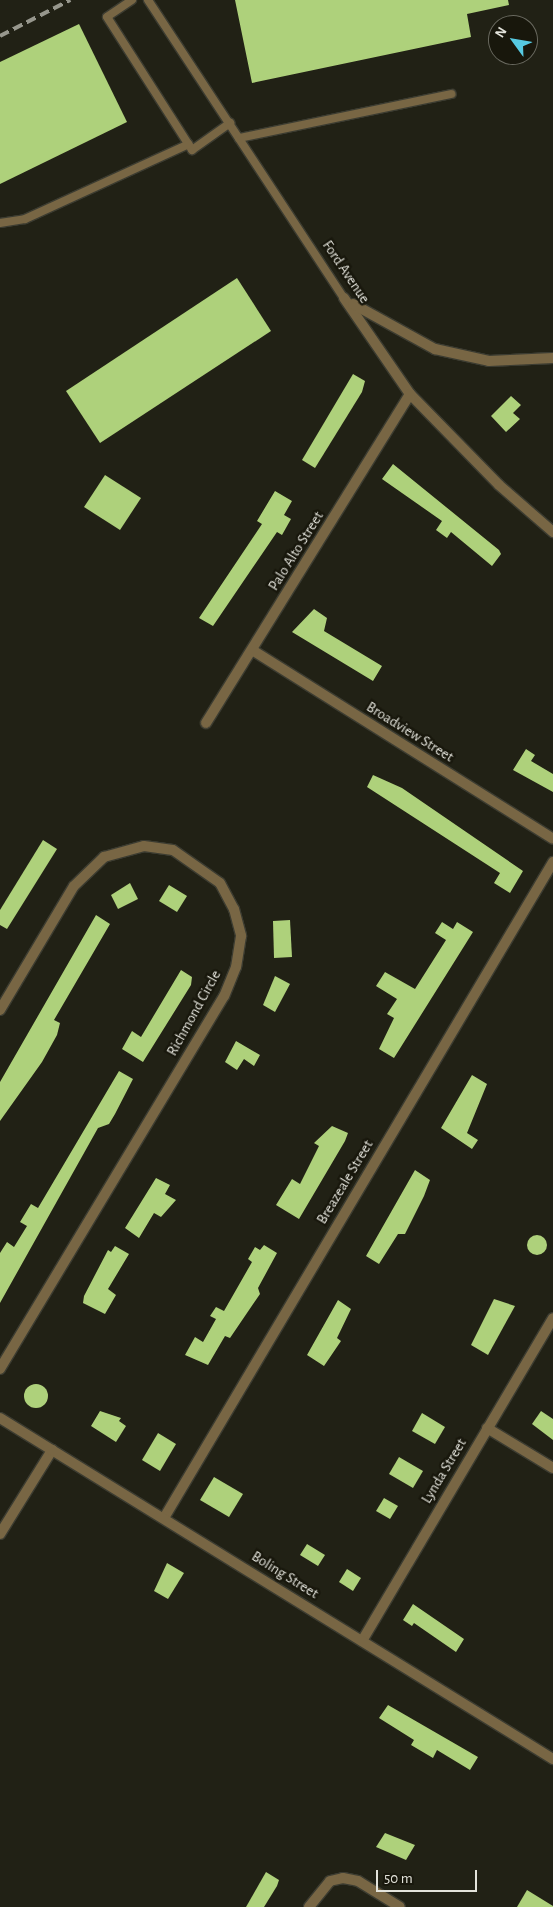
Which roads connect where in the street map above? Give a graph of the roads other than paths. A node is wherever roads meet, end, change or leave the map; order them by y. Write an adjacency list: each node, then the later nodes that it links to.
1 (132, 0): 6 (lane)
2 (148, 0): 4 (lane, Ford Avenue)
3 (452, 94): 5 (lane)
4 (230, 123): 5 (lane, Ford Avenue); 6 (lane)
5 (239, 138): 8 (lane, Ford Avenue)
6 (188, 144): 7 (lane)
7 (0, 223)
8 (344, 298): 9 (street); 10 (street, Ford Avenue)
9 (553, 358)
10 (410, 394): 11 (street, Ford Avenue); 12 (street, Palo Alto Street)
11 (553, 532)
12 (252, 650): 13 (street, Palo Alto Street); 14 (street, Broadview Street)
13 (206, 723)
14 (553, 839)
15 (553, 862): 23 (street, Breazeale Street)
16 (0, 1010): 18 (street, Richmond Circle)
17 (553, 1318): 20 (street, Lynda Street)
18 (0, 1369)
19 (0, 1418): 21 (street, Boling Street)
20 (487, 1428): 22 (street); 25 (street, Lynda Street)
21 (52, 1450): 23 (street, Boling Street); 24 (street)
22 (553, 1468)
23 (164, 1518): 25 (street, Boling Street)
24 (0, 1534)
25 (362, 1640): 26 (street, Boling Street)
26 (553, 1759)
27 (309, 1907): 28 (street)
28 (400, 1907)

